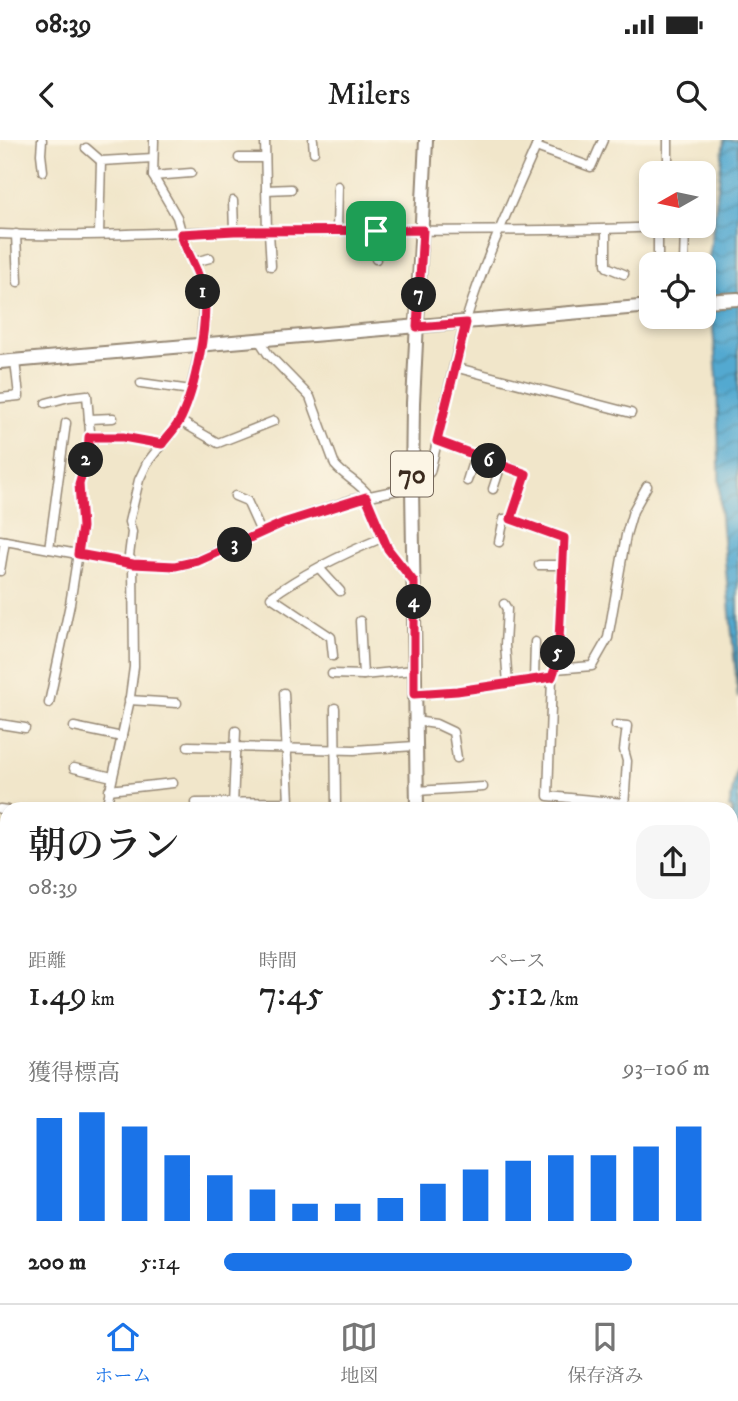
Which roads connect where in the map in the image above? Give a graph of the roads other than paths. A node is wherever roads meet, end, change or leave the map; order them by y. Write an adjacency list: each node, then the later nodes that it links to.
1 (42, 140): 16 (street)
2 (154, 140): 11 (street)
3 (265, 140): 13 (street)
4 (313, 140): 10 (street)
5 (426, 140): 26 (street, 70)
6 (603, 140): 8 (street)
7 (668, 140): 15 (street)
8 (537, 143): 24 (street)
9 (86, 148): 14 (street)
10 (314, 152)
11 (153, 158): 14 (street); 18 (street)
12 (239, 158): 13 (street)
13 (265, 158): 21 (street)
14 (101, 161): 33 (street)
15 (668, 161)
16 (43, 171)
17 (191, 173): 18 (street)
18 (153, 176): 34 (street)
19 (338, 186): 28 (street)
20 (291, 189): 21 (street)
21 (266, 190): 30 (street)
22 (233, 201): 27 (street)
23 (639, 228): 25 (street)
24 (500, 229): 25 (street); 26 (street); 44 (street)
25 (606, 229): 39 (street)
26 (423, 230): 29 (street); 45 (street, 70)
27 (234, 231): 30 (street); 34 (street)
28 (337, 231): 29 (street); 30 (street)
29 (376, 231): 36 (street)
30 (268, 232): 38 (street)
31 (0, 233): 32 (street)
32 (16, 234): 33 (street); 40 (street)
33 (99, 234): 34 (street)
34 (181, 234): 37 (street)
35 (210, 258): 37 (street)
36 (376, 259)
37 (194, 262): 47 (street)
38 (271, 266)
39 (624, 274)
40 (18, 282)
41 (738, 299): 42 (street)
42 (716, 300)
43 (639, 307): 44 (street)
44 (466, 323): 45 (street); 50 (street)
45 (417, 327): 46 (street); 68 (street, 70)
46 (259, 340): 47 (street); 71 (street)
47 (201, 345): 48 (street); 52 (street)
48 (15, 361): 49 (street); 53 (street)
49 (0, 362)
50 (454, 367): 55 (street); 62 (street)
51 (141, 383): 52 (street)
52 (191, 390): 58 (street)
53 (0, 398)
54 (46, 403): 57 (street)
55 (631, 413)
56 (113, 418): 57 (street)
57 (89, 419): 61 (street)
58 (180, 421): 59 (street); 63 (street)
59 (274, 421)
60 (66, 423): 77 (street)
61 (89, 437): 63 (street); 78 (street)
62 (437, 441): 64 (street); 68 (street)
63 (162, 444): 79 (street)
64 (475, 455): 65 (street); 66 (street)
65 (501, 465): 69 (street); 72 (street)
66 (467, 481)
67 (647, 486): 91 (street)
68 (412, 487): 71 (street); 84 (street, 70)
69 (493, 489)
70 (235, 496): 73 (street)
71 (368, 496): 73 (street); 74 (street)
72 (511, 519): 76 (street); 81 (street)
73 (261, 532): 79 (street)
74 (384, 537): 82 (street); 84 (street)
75 (2, 541): 77 (street); 83 (street)
76 (499, 542)
77 (49, 549): 78 (street)
78 (78, 554): 79 (street); 100 (street)
79 (133, 564): 98 (street)
80 (539, 565): 81 (street)
81 (563, 565): 91 (street)
82 (319, 568): 85 (street); 89 (street)
83 (0, 571)
84 (414, 582): 90 (street, 70)
85 (340, 591)
86 (503, 604): 95 (street)
87 (360, 621): 93 (street)
88 (535, 642): 94 (street)
89 (333, 656)
90 (414, 670): 93 (street); 97 (street, 70)
91 (554, 673): 94 (street); 126 (street)
92 (332, 674): 93 (street)
93 (363, 675)
94 (534, 680): 95 (street)
95 (508, 684): 97 (street)
96 (284, 693): 112 (street)
97 (414, 694): 102 (street, 70)
98 (130, 700): 99 (street); 108 (street)
99 (177, 703)
100 (49, 704)
101 (335, 708): 113 (street)
102 (415, 722): 110 (street, 70); 114 (street)
103 (0, 724): 106 (street)
104 (616, 725): 127 (street)
105 (74, 727): 108 (street)
106 (24, 728)
107 (236, 732): 111 (street)
108 (122, 737): 116 (street)
109 (188, 746): 111 (street)
110 (415, 746): 113 (street); 120 (street, 70)
111 (236, 747): 112 (street); 122 (street)
112 (285, 747): 113 (street); 123 (street)
113 (336, 748): 124 (street)
114 (457, 758)
115 (74, 768): 116 (street)
116 (112, 777): 119 (street)
117 (173, 783): 119 (street)
118 (483, 787): 120 (street)
119 (109, 790): 121 (street)
120 (416, 792): 125 (street, 70)
121 (107, 802)
122 (233, 802)
123 (289, 802)
124 (336, 802)
125 (416, 802)
126 (594, 802)
127 (624, 802)

